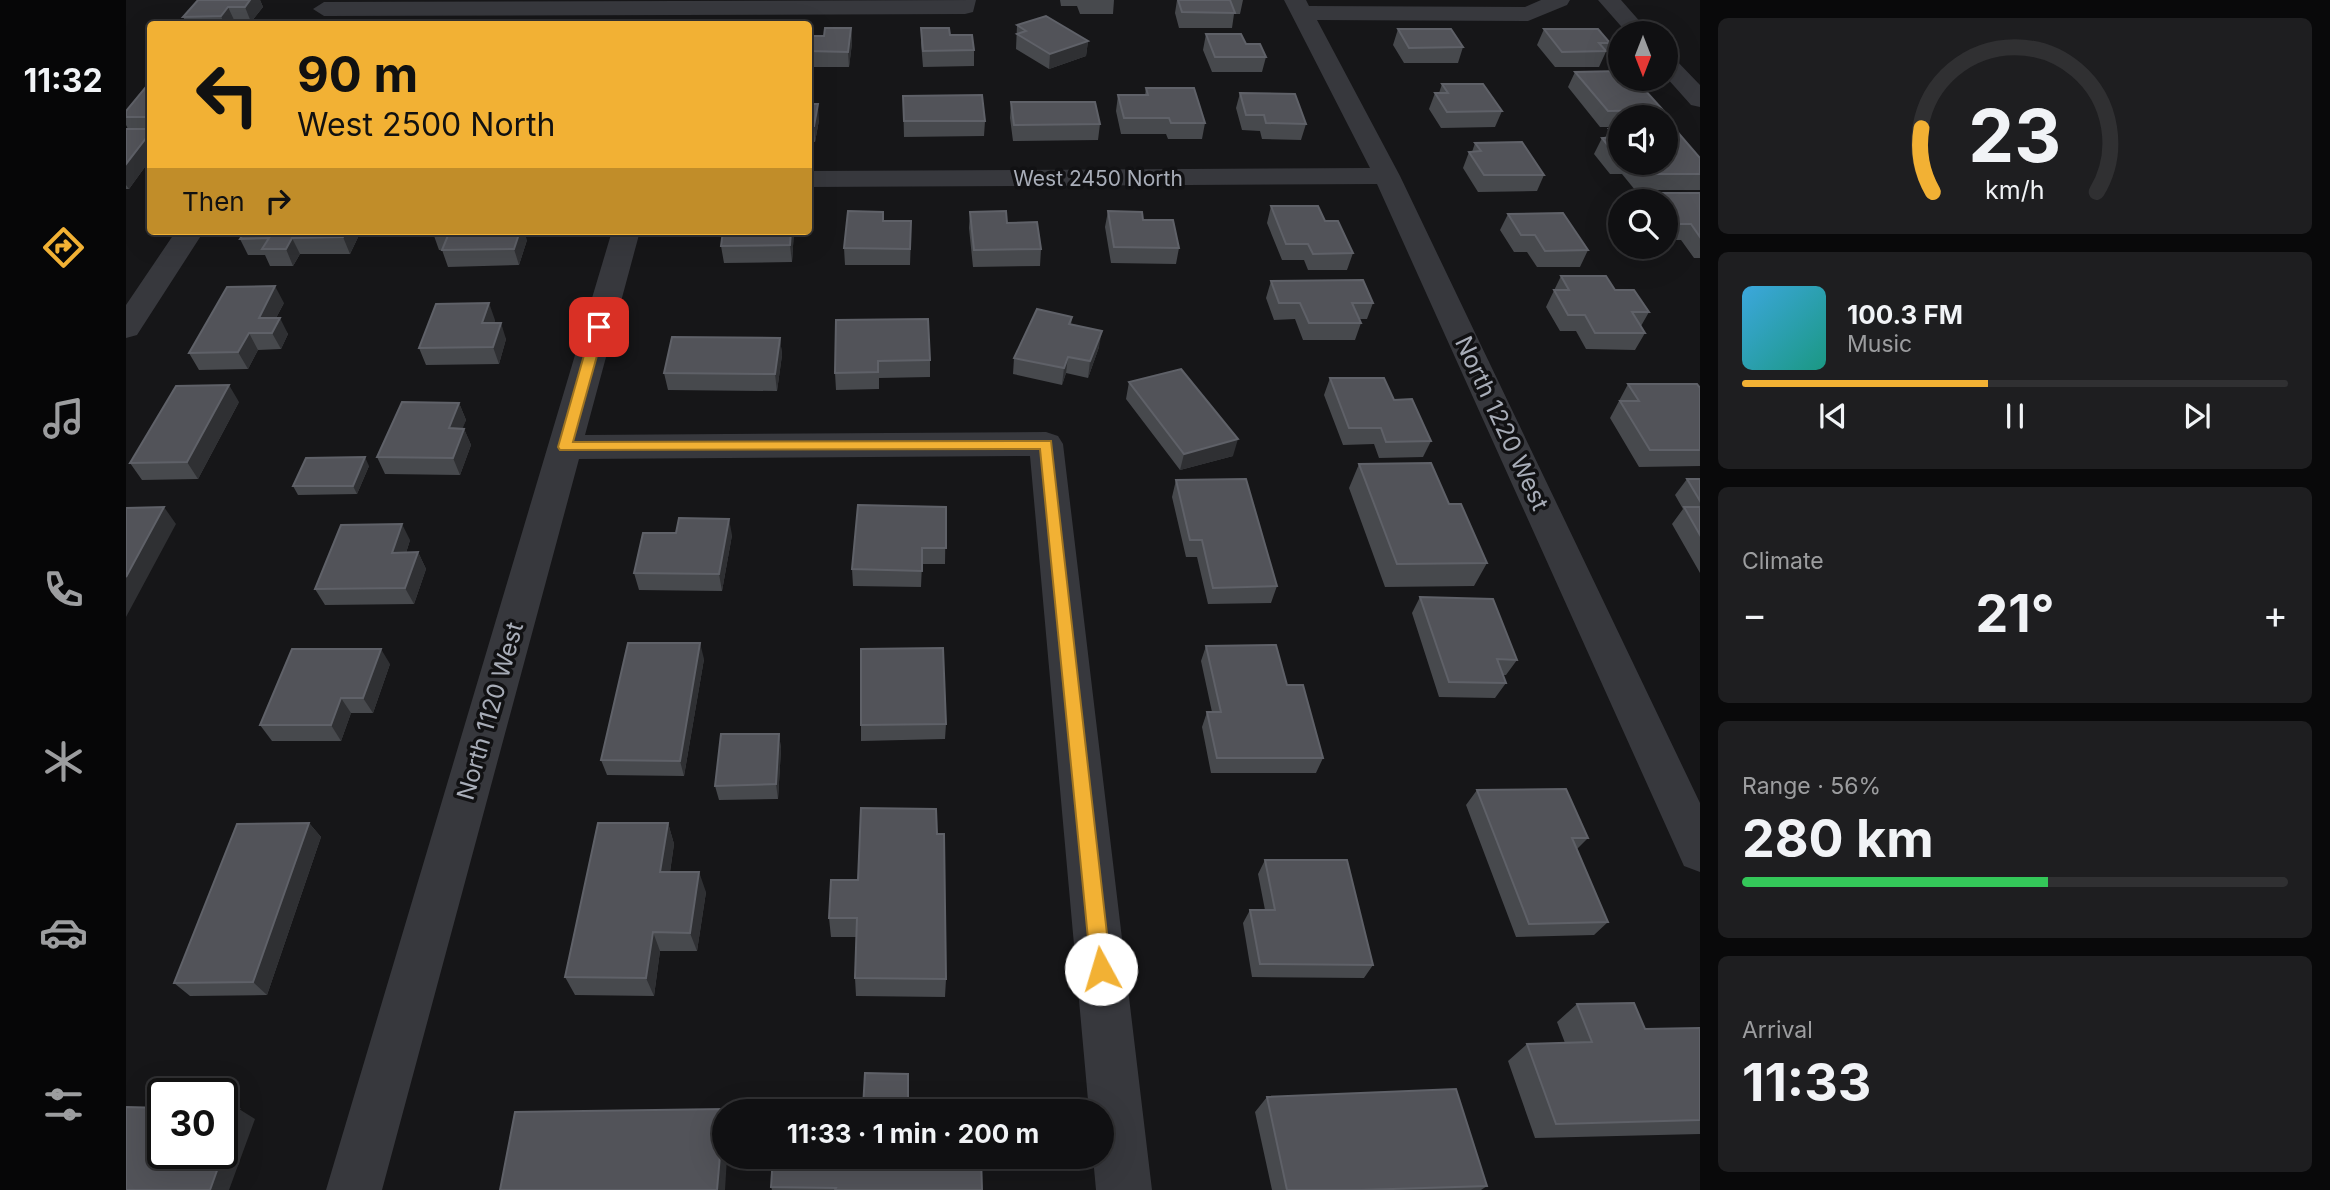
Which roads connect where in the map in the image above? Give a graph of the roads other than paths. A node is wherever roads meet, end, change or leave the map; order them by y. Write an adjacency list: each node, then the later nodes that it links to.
1 (1559, 0): 5 (street)
2 (1609, 0): 7 (street)
3 (647, 4): 4 (street); 6 (street)
4 (965, 4)
5 (1298, 7): 10 (street, North 1220 West)
6 (323, 11)
7 (1628, 21)
8 (1678, 76): 9 (street)
9 (1700, 100)
10 (1387, 176): 11 (street, West 2450 North); 16 (street, North 1220 West)
11 (812, 179)
12 (187, 235): 14 (street)
13 (625, 235): 15 (street, North 1120 West)
14 (126, 328)
15 (565, 447): 17 (street, North 1120 West); 18 (street)
16 (1700, 851)
17 (354, 1190)
18 (1124, 1190)

